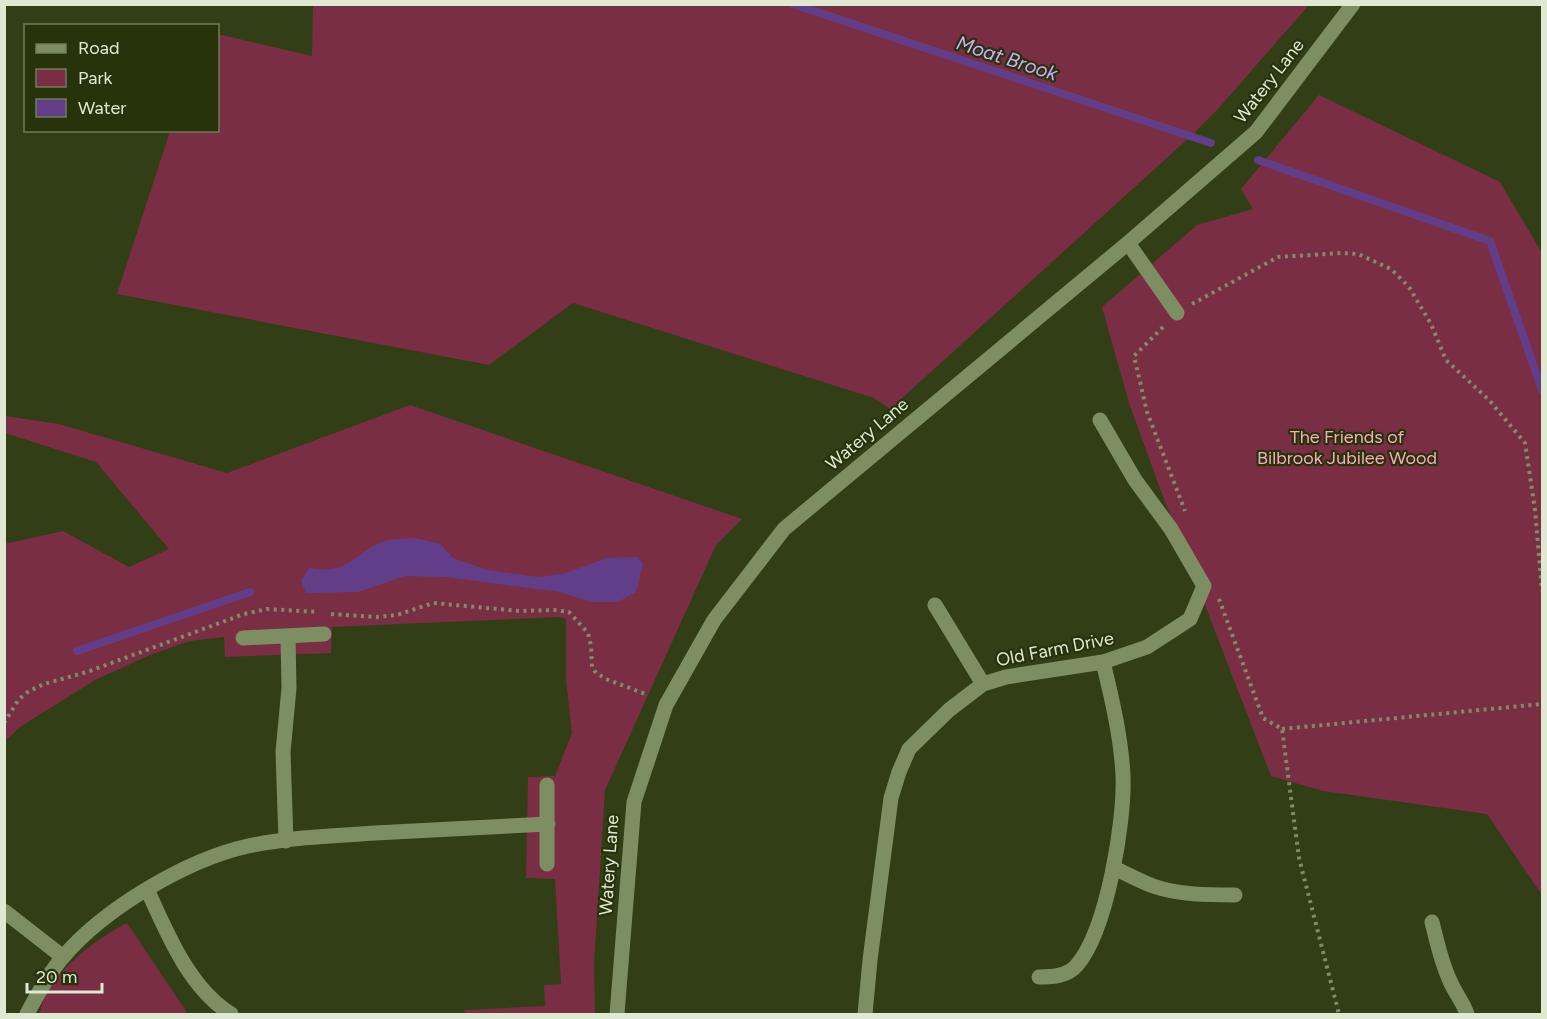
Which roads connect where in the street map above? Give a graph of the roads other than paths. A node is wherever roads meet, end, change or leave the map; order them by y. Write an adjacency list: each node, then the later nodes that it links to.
1 (1353, 4): 2 (street, Watery Lane)
2 (1128, 243): 3 (street); 24 (street, Watery Lane)
3 (1177, 313)
4 (1100, 420): 9 (street, Old Farm Drive)
5 (935, 605): 10 (street)
6 (324, 634): 7 (street)
7 (288, 636): 8 (street); 13 (street)
8 (243, 638)
9 (1103, 662): 10 (street, Old Farm Drive); 15 (street)
10 (983, 684): 25 (street, Old Farm Drive)
11 (547, 785): 12 (street)
12 (548, 824): 13 (street); 14 (street)
13 (286, 841): 16 (street)
14 (547, 864)
15 (1114, 867): 17 (street); 21 (street)
16 (147, 889): 20 (street); 23 (street)
17 (1234, 895)
18 (4, 911): 20 (street)
19 (1432, 922): 26 (street)
20 (63, 957): 22 (street)
21 (1039, 977)
22 (27, 1014)
23 (231, 1014)
24 (617, 1014)
25 (865, 1014)
26 (1467, 1014)

